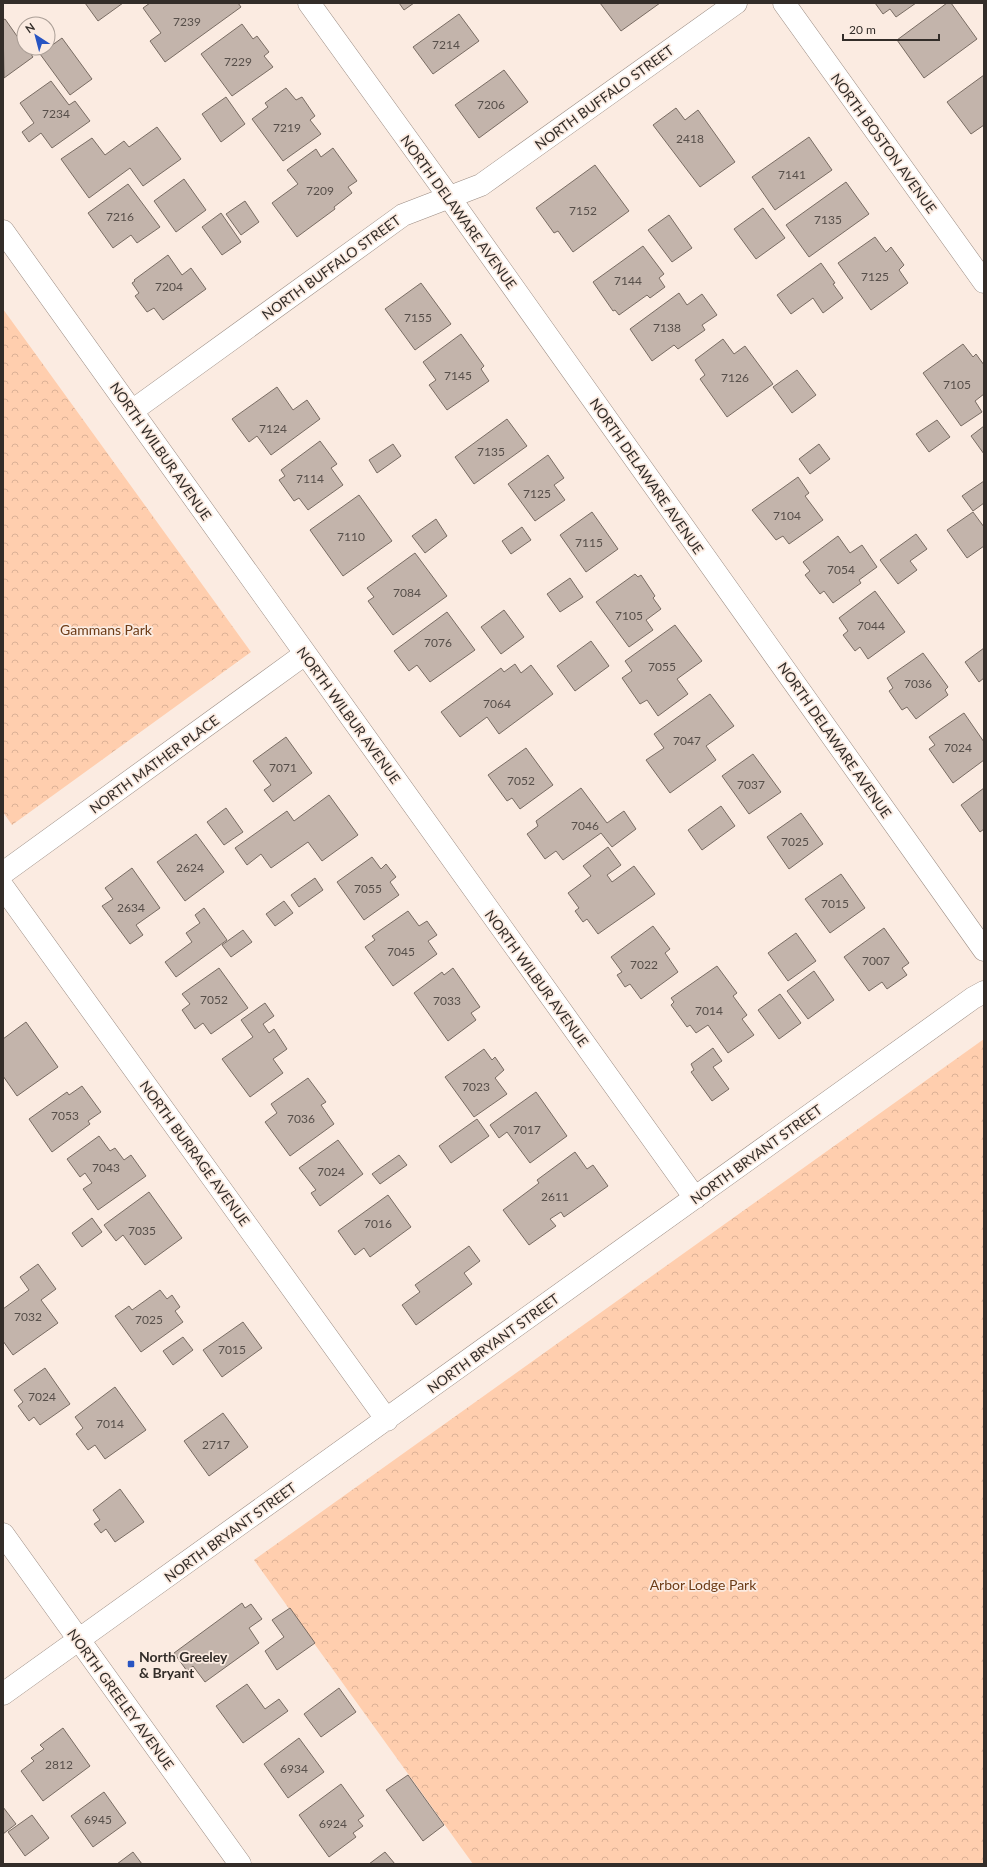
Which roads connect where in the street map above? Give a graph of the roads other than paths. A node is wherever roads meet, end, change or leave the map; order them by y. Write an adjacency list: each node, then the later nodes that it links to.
1 (309, 3): 4 (street, NORTH DELAWARE AVENUE)
2 (736, 3): 4 (street, NORTH BUFFALO STREET)
3 (784, 3): 6 (street, NORTH BOSTON AVENUE)
4 (449, 197): 7 (street, NORTH BUFFALO STREET); 11 (street, NORTH DELAWARE AVENUE)
5 (3, 231): 7 (street, NORTH WILBUR AVENUE)
6 (984, 282)
7 (132, 411): 8 (street, NORTH WILBUR AVENUE)
8 (305, 654): 9 (street, NORTH MATHER PLACE); 13 (street, NORTH WILBUR AVENUE)
9 (3, 873)
10 (3, 887): 14 (street, NORTH BURRAGE AVENUE)
11 (984, 950)
12 (984, 992): 13 (street, NORTH BRYANT STREET)
13 (695, 1198): 14 (street, NORTH BRYANT STREET)
14 (387, 1420): 16 (street, NORTH BRYANT STREET)
15 (3, 1534): 16 (street, NORTH GREELEY AVENUE)
16 (78, 1640): 17 (street, NORTH BRYANT STREET); 18 (street, NORTH GREELEY AVENUE)
17 (3, 1694)
18 (240, 1864)

